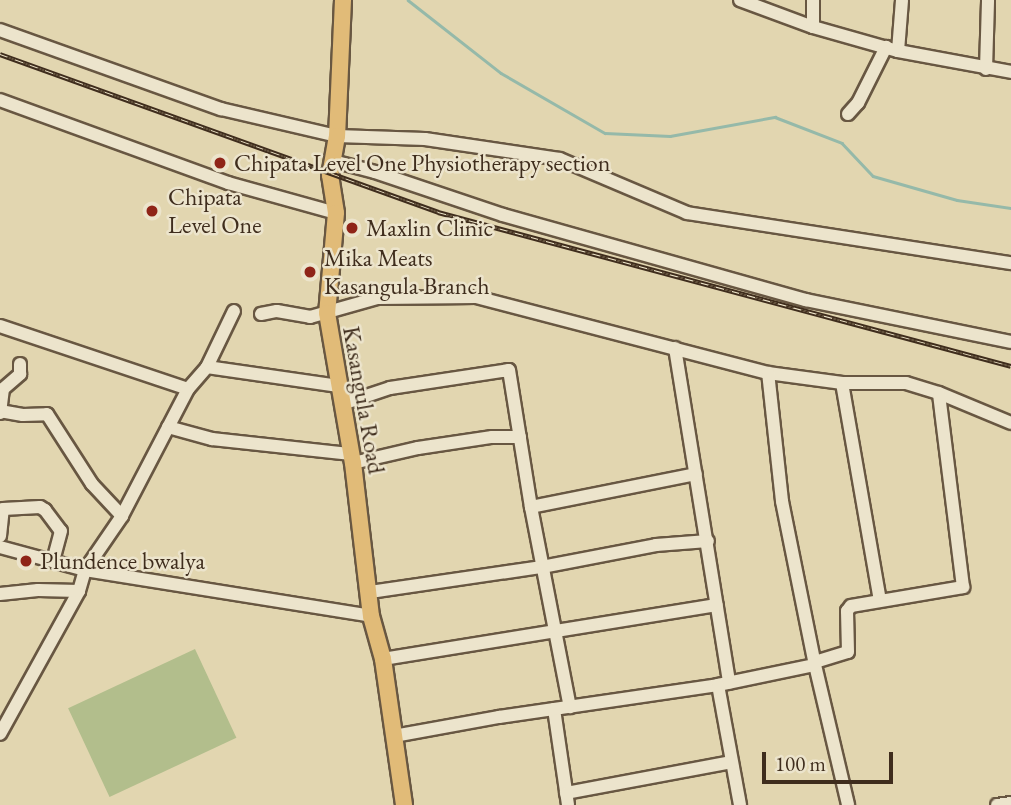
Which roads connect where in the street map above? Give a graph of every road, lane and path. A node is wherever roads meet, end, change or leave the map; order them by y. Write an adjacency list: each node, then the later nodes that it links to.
1 (342, 0): 13 (main road, Kasangula Road)
2 (740, 0): 6 (street)
3 (813, 0): 6 (street)
4 (902, 0): 8 (street)
5 (988, 0): 9 (street)
6 (813, 27): 8 (street)
7 (0, 30): 13 (street)
8 (892, 49): 9 (street); 12 (street)
9 (986, 69): 10 (street)
10 (1011, 72)
11 (0, 100): 15 (street)
12 (848, 114)
13 (337, 136): 14 (main road, Kasangula Road); 16 (street)
14 (334, 161): 15 (main road, Kasangula Road); 21 (street)
15 (336, 213): 18 (main road, Kasangula Road)
16 (1011, 263)
17 (234, 311): 24 (street)
18 (327, 313): 19 (street); 22 (street); 27 (main road, Kasangula Road)
19 (261, 314)
20 (0, 326): 28 (street)
21 (1011, 342)
22 (675, 348): 25 (street); 36 (street)
23 (20, 365): 31 (street)
24 (206, 367): 27 (street); 28 (street)
25 (768, 373): 26 (street); 53 (street)
26 (842, 383): 29 (street); 48 (street)
27 (339, 386): 30 (main road, Kasangula Road)
28 (188, 388): 33 (street)
29 (939, 393): 32 (street); 48 (street)
30 (342, 404): 34 (street); 35 (main road, Kasangula Road)
31 (0, 412): 38 (street)
32 (1011, 423)
33 (168, 427): 35 (street); 38 (street)
34 (520, 437): 35 (street); 37 (street)
35 (352, 458): 46 (main road, Kasangula Road)
36 (696, 474): 37 (street); 40 (street)
37 (531, 507): 43 (street)
38 (122, 516): 44 (street)
39 (0, 536): 42 (street)
40 (708, 541): 43 (street); 49 (street)
41 (0, 547): 42 (street)
42 (53, 561): 44 (street)
43 (542, 567): 46 (street); 51 (street)
44 (85, 570): 45 (street); 50 (street)
45 (79, 591): 47 (street); 57 (street)
46 (370, 592): 50 (main road, Kasangula Road)
47 (0, 594)
48 (880, 600): 53 (street)
49 (717, 605): 51 (street); 54 (street)
50 (371, 616): 52 (main road, Kasangula Road)
51 (554, 631): 52 (street); 55 (street)
52 (383, 659): 58 (main road, Kasangula Road)
53 (815, 664): 54 (street); 64 (street)
54 (724, 684): 55 (street); 59 (street)
55 (570, 707): 56 (street)
56 (554, 709): 58 (street); 60 (street)
57 (0, 734)
58 (394, 736): 62 (main road, Kasangula Road)
59 (731, 762): 60 (street); 63 (street)
60 (567, 799)
61 (1011, 803): 65 (street)
62 (404, 805)
63 (740, 805)
64 (848, 805)
65 (997, 805)

